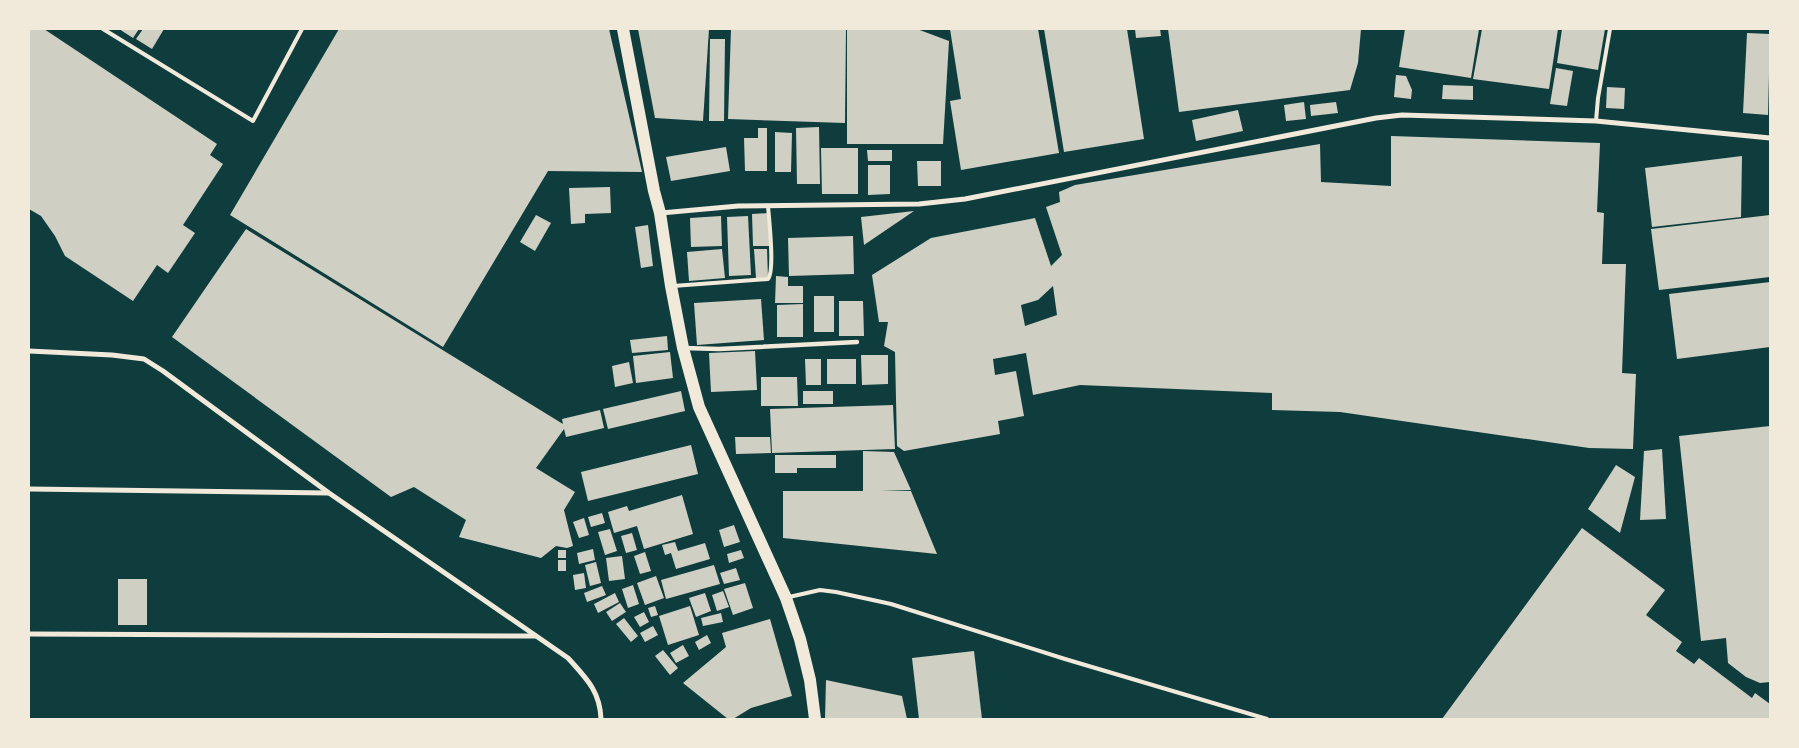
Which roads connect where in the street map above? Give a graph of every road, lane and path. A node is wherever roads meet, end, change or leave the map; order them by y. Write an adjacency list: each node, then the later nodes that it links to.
1 (103, 29): 2 (lane)
2 (302, 29)
3 (624, 29): 8 (main road)
4 (1610, 29): 5 (lane)
5 (1596, 121): 6 (street); 7 (street)
6 (1770, 138)
7 (768, 206): 8 (street); 9 (lane)
8 (660, 213): 9 (main road)
9 (671, 286): 11 (main road)
10 (857, 342): 11 (street)
11 (683, 348): 15 (main road)
12 (29, 351): 14 (street)
13 (29, 489): 14 (street)
14 (330, 493): 17 (street)
15 (786, 598): 19 (main road); 20 (lane)
16 (29, 634): 17 (street)
17 (536, 636): 18 (street)
18 (601, 719)
19 (814, 719)
20 (1267, 719)

